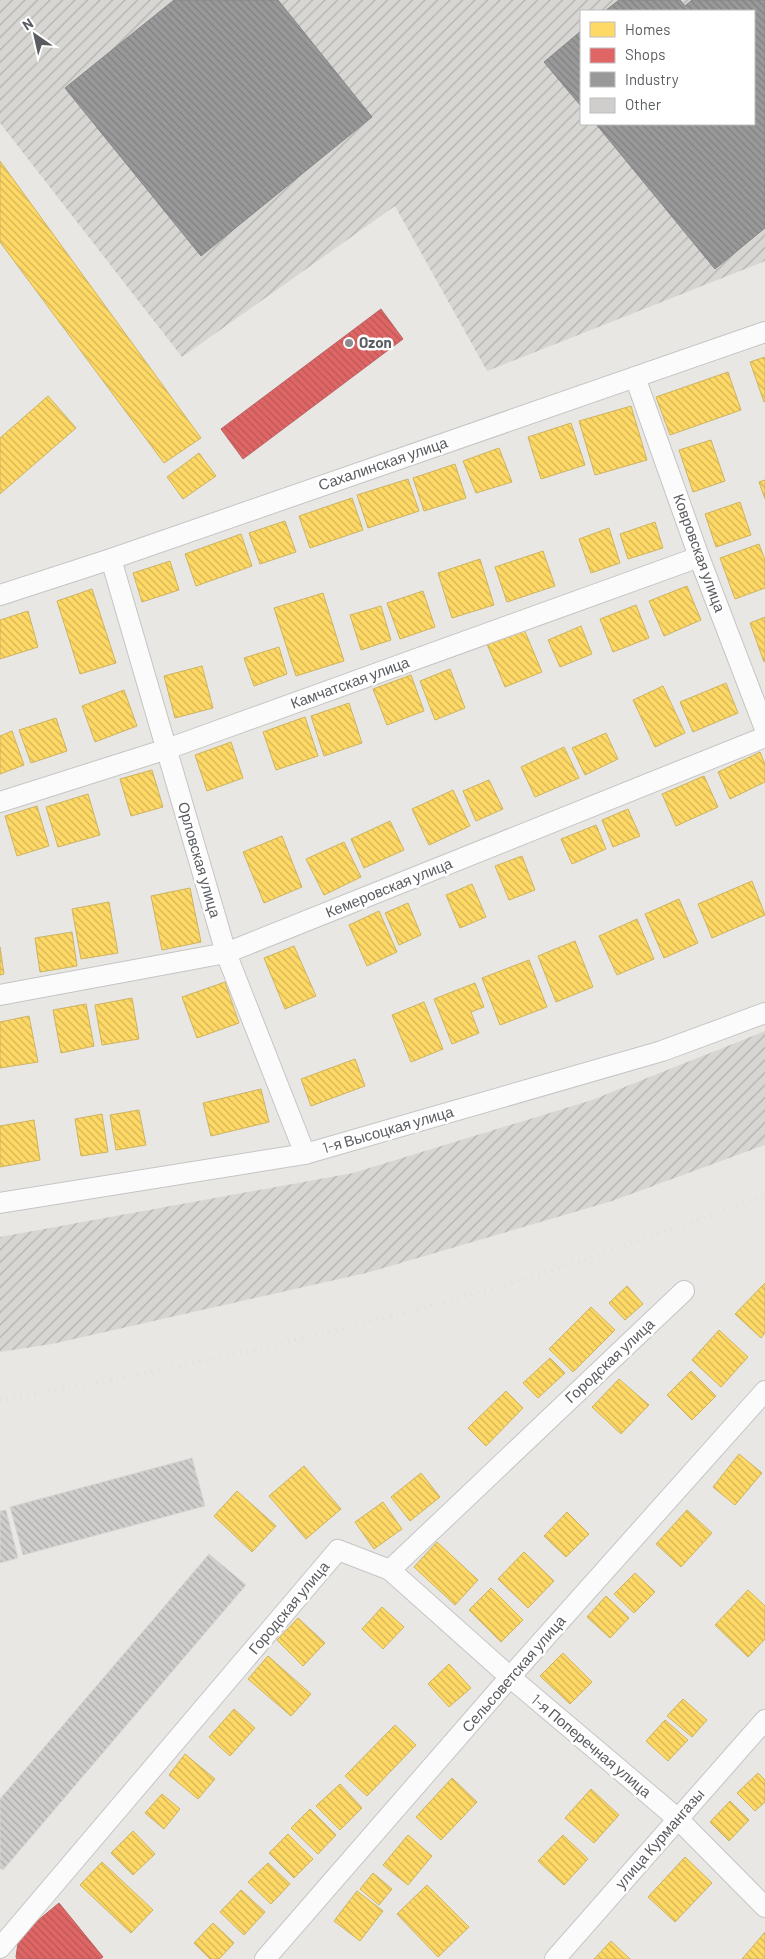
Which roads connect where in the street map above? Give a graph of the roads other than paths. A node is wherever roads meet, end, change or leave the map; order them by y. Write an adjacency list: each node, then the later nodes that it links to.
1 (765, 332): 2 (street, Сахалинская улица)
2 (635, 377): 3 (street, Ковровская улица); 4 (street, Сахалинская улица)
3 (699, 557): 6 (street, Ковровская улица); 8 (street, Камчатская улица)
4 (111, 559): 5 (street, Сахалинская улица); 8 (street, Орловская улица)
5 (0, 595)
6 (765, 729)
7 (765, 737): 10 (street, Кемеровская улица)
8 (167, 749): 9 (street, Камчатская улица); 10 (street, Орловская улица)
9 (0, 802)
10 (226, 953): 11 (street, Кемеровская улица); 13 (street, Орловская улица)
11 (0, 995)
12 (765, 1013): 13 (street, 1-я Высоцкая улица)
13 (305, 1154): 14 (street, 1-я Высоцкая улица)
14 (0, 1203)
15 (684, 1291): 17 (street, Городская улица)
16 (765, 1390): 18 (street, Сельсоветская улица)
17 (390, 1570): 18 (street, 1-я Поперечная улица); 22 (street, Городская улица)
18 (510, 1677): 20 (street, 1-я Поперечная улица); 23 (street, Сельсоветская улица)
19 (765, 1720): 20 (street, улица Курмангазы)
20 (678, 1819): 21 (street, 1-я Поперечная улица); 24 (street, улица Курмангазы)
21 (765, 1907)
22 (0, 1948)
23 (265, 1959)
24 (555, 1959)

